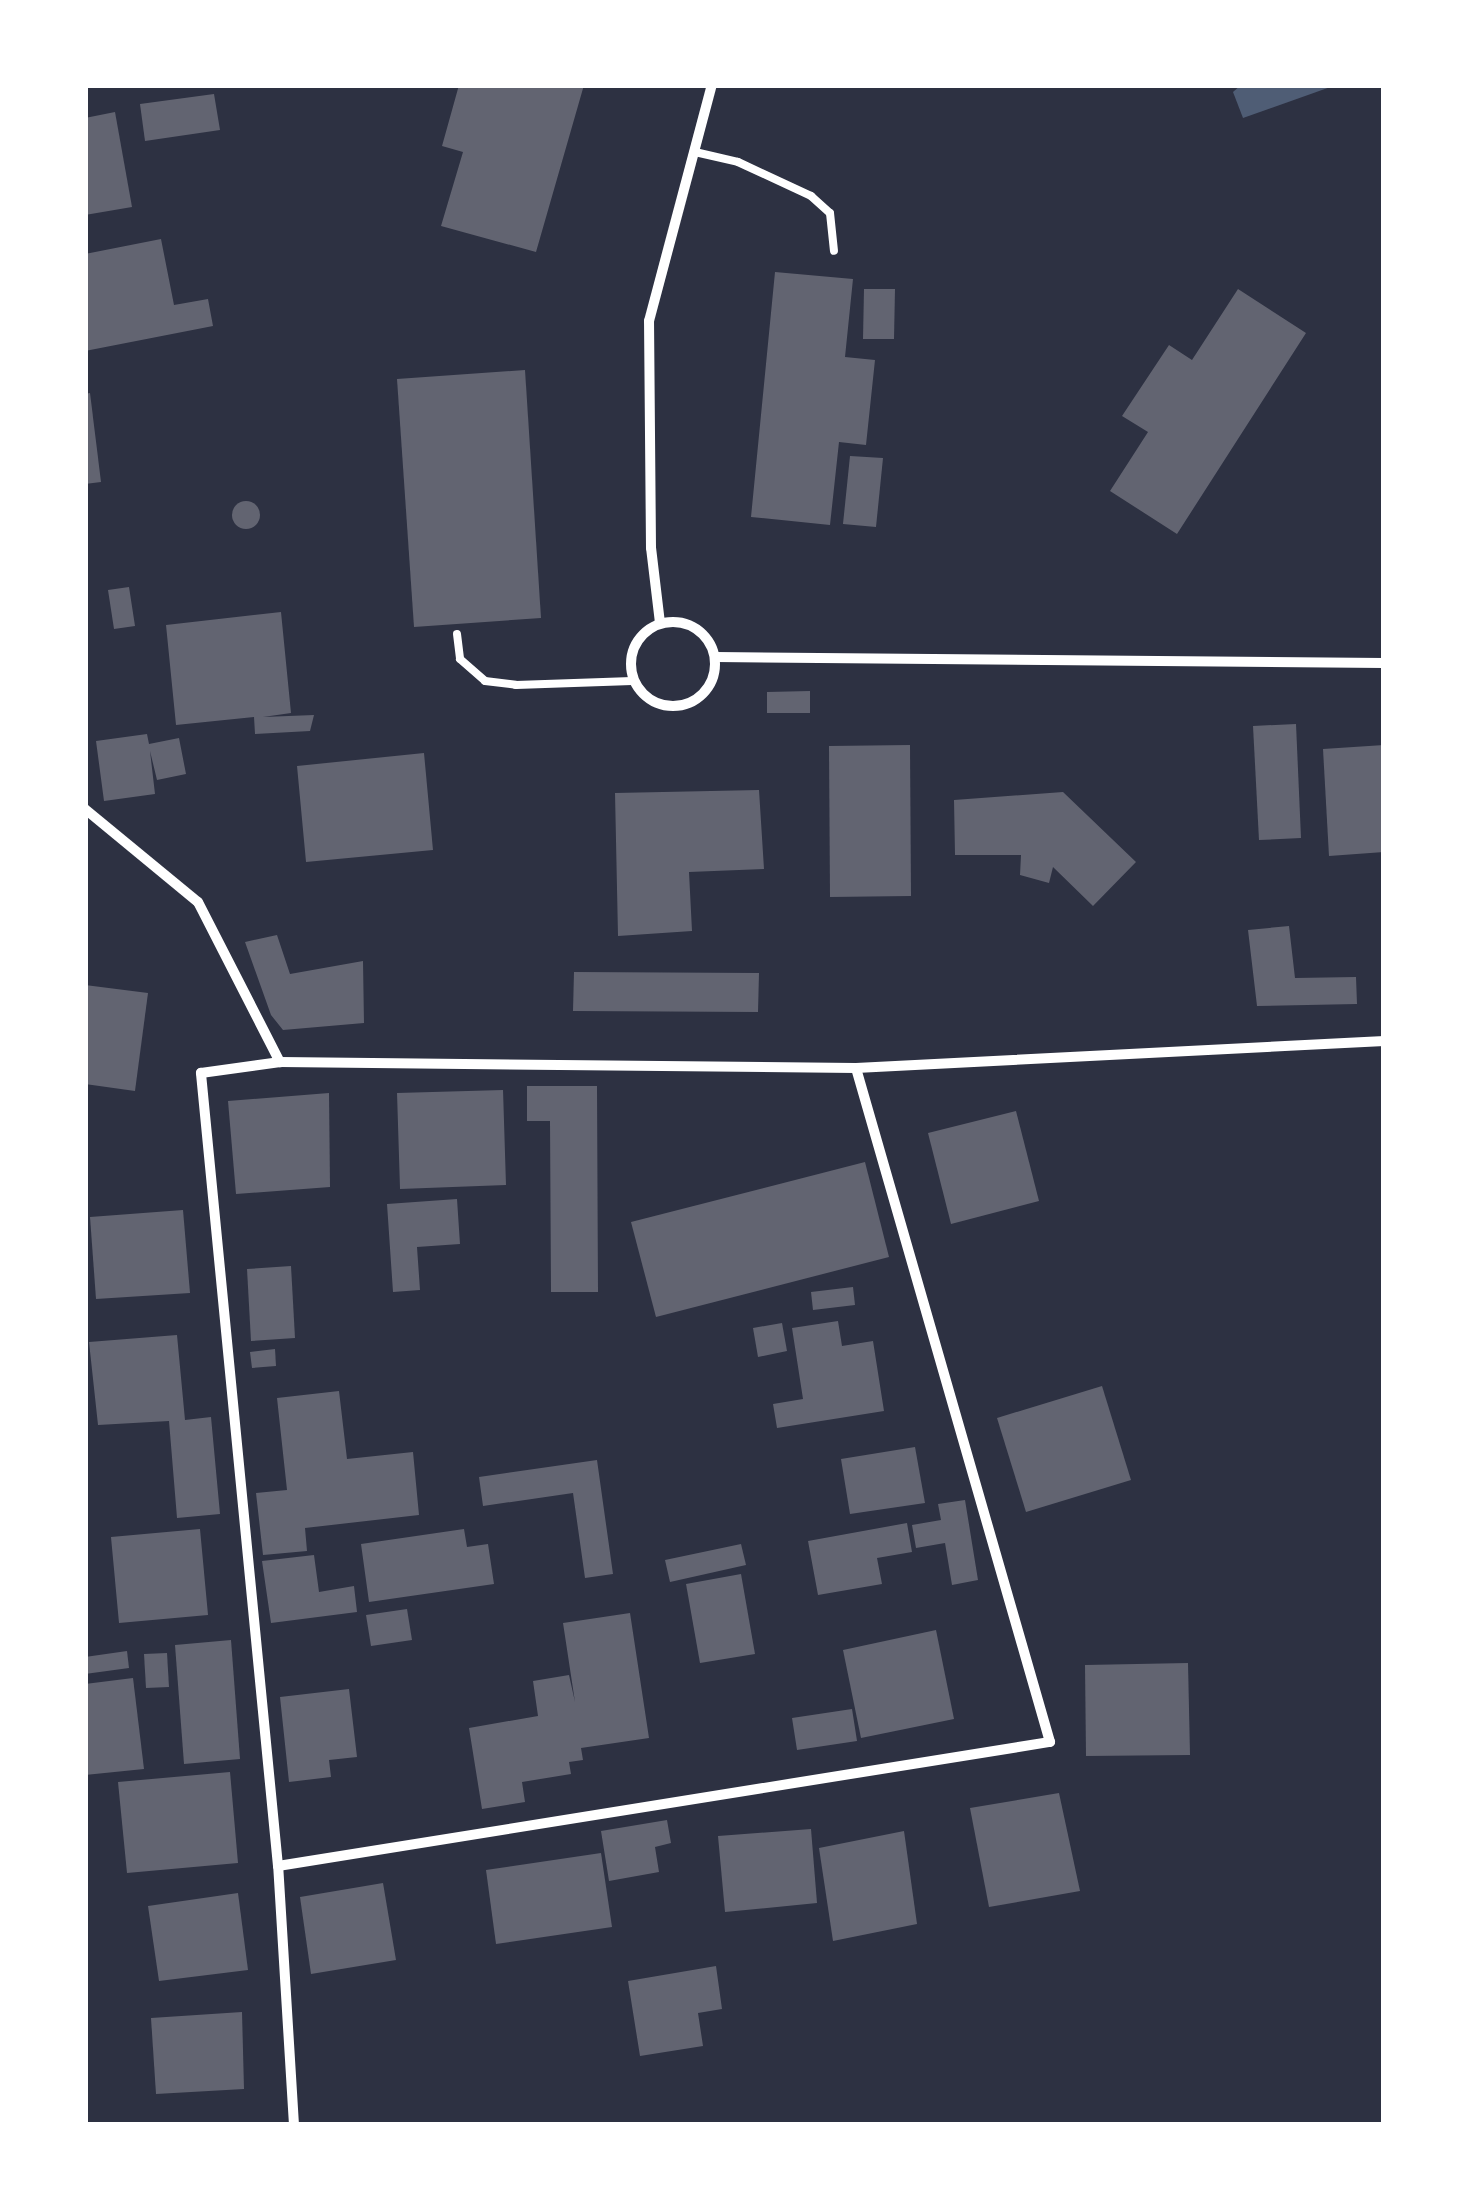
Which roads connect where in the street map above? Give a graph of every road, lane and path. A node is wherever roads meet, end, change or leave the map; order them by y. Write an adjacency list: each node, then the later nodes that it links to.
1 (712, 85): 2 (street)
2 (694, 152): 3 (lane); 4 (street)
3 (834, 251)
4 (660, 623): 6 (street); 8 (street)
5 (457, 634): 8 (lane)
6 (716, 657): 7 (street); 8 (street)
7 (1384, 663)
8 (632, 681)
9 (85, 809): 11 (street)
10 (1384, 1042): 12 (street)
11 (280, 1062): 12 (street); 13 (street)
12 (856, 1068): 13 (street)
13 (278, 1866): 14 (street)
14 (294, 2125)

